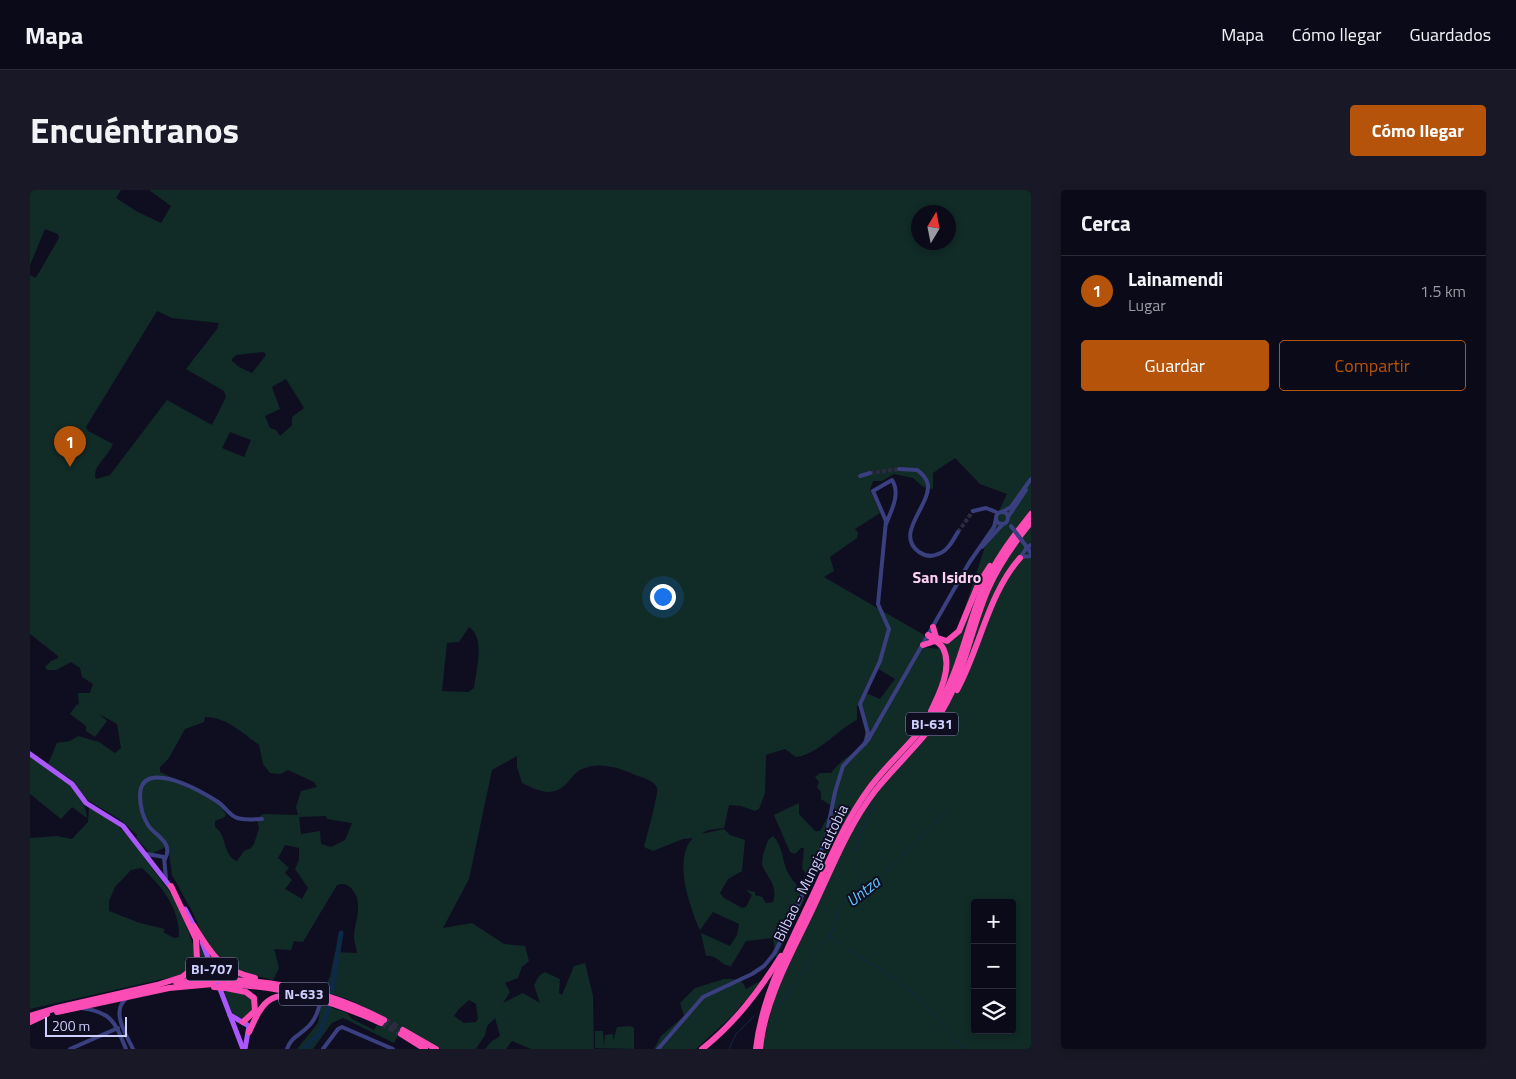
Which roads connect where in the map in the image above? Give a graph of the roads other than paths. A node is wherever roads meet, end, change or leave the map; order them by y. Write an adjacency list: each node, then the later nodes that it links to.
1 (899, 469): 15 (street)
2 (870, 473): 3 (street)
3 (860, 476)
4 (1031, 480): 7 (street); 9 (street)
5 (973, 511): 6 (street)
6 (996, 512)
7 (1002, 512): 9 (street); 10 (street)
8 (1031, 514): 17 (highway, Bilbao - Mungia autobia / BI-631)
9 (1008, 518): 12 (street); 14 (street)
10 (996, 520): 12 (street); 19 (street)
11 (1031, 522): 25 (highway, Bilbao - Mungia autobia / BI-631)
12 (1004, 523): 14 (street); 19 (street)
13 (886, 524): 13 (street); 26 (street)
14 (1011, 526): 16 (street, bridge)
15 (958, 532)
16 (1028, 546): 18 (street); 20 (street)
17 (1005, 548): 23 (highway); 28 (highway, Bilbao - Mungia autobia / BI-631)
18 (1031, 554): 20 (street)
19 (974, 556): 21 (street)
20 (1020, 558): 25 (highway)
21 (933, 626): 22 (street); 23 (highway)
22 (928, 635): 23 (highway); 24 (street)
23 (936, 639): 24 (highway); 28 (highway)
24 (923, 645): 26 (street)
25 (943, 709): 68 (highway, Bilbao - Mungia autobia / BI-631)
26 (865, 745): 65 (street)
27 (30, 754): 31 (main road, BI-707)
28 (895, 759): 38 (highway, Bilbao - Mungia autobia / BI-631)
29 (262, 819): 30 (street)
30 (165, 844): 32 (street); 33 (street)
31 (147, 854): 32 (street); 34 (main road, BI-707)
32 (160, 856): 33 (street); 34 (street)
33 (164, 860): 34 (street); 35 (street)
34 (155, 864): 35 (main road, BI-707)
35 (166, 879): 36 (main road, BI-707)
36 (171, 886): 37 (main road, BI-707); 41 (highway)
37 (194, 926): 42 (highway); 49 (main road, BI-707)
38 (797, 929): 66 (highway); 67 (highway, Bilbao - Mungia autobia / BI-631)
39 (213, 984): 40 (highway, N-633, bridge); 41 (highway, N-633); 41 (highway, N-633)
40 (223, 984): 42 (highway, N-633); 47 (highway, N-633); 52 (highway)
41 (158, 987): 43 (highway); 45 (highway)
42 (310, 991): 47 (highway, N-633)
43 (133, 995): 46 (highway); 58 (street)
44 (319, 1007): 60 (street)
45 (57, 1008): 48 (highway); 50 (highway)
46 (76, 1008): 51 (highway); 53 (street)
47 (353, 1010): 55 (highway)
48 (30, 1011)
49 (228, 1012): 52 (main road); 54 (main road, BI-707)
50 (30, 1016)
51 (30, 1022)
52 (242, 1022): 54 (main road); 55 (main road)
53 (118, 1028): 56 (street); 57 (street)
54 (236, 1032): 55 (main road); 59 (main road, BI-707)
55 (248, 1033): 59 (main road, BI-707)
56 (70, 1049)
57 (126, 1049)
58 (133, 1049)
59 (244, 1049)
60 (288, 1049)
61 (323, 1049): 62 (street)
62 (393, 1049)
63 (425, 1049): 64 (highway)
64 (436, 1049)
65 (658, 1049)
66 (702, 1049)
67 (756, 1049)
68 (760, 1049)

